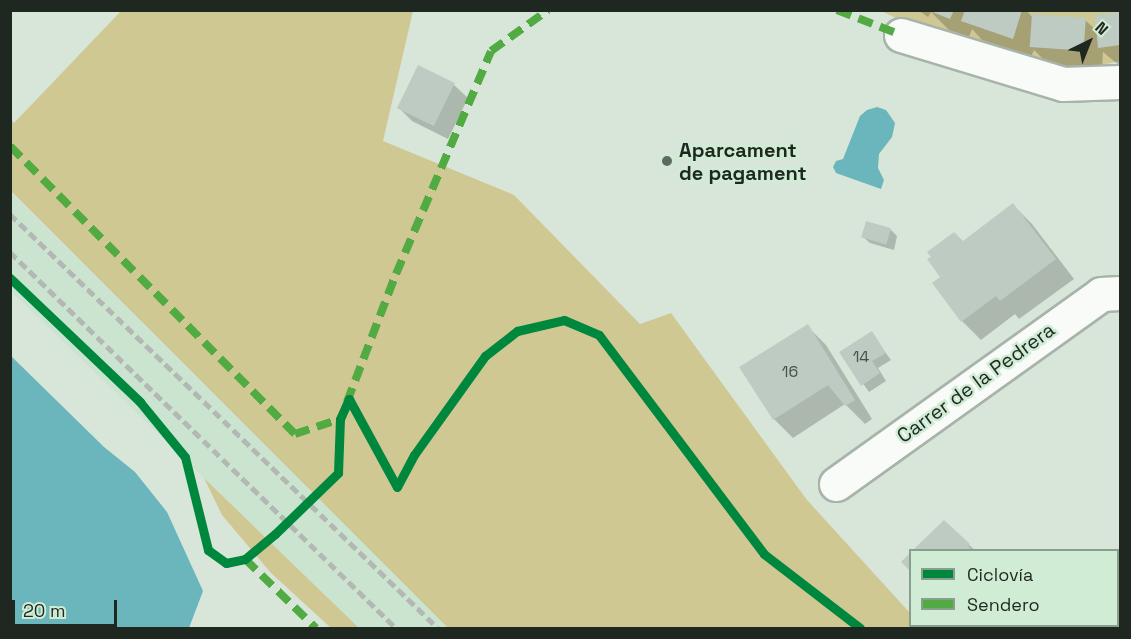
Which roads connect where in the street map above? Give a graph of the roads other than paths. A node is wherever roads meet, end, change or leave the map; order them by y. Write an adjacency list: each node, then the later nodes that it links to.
1 (901, 35): 2 (street)
2 (1120, 81)
3 (1120, 293): 4 (street, Carrer de la Pedrera)
4 (836, 484)

